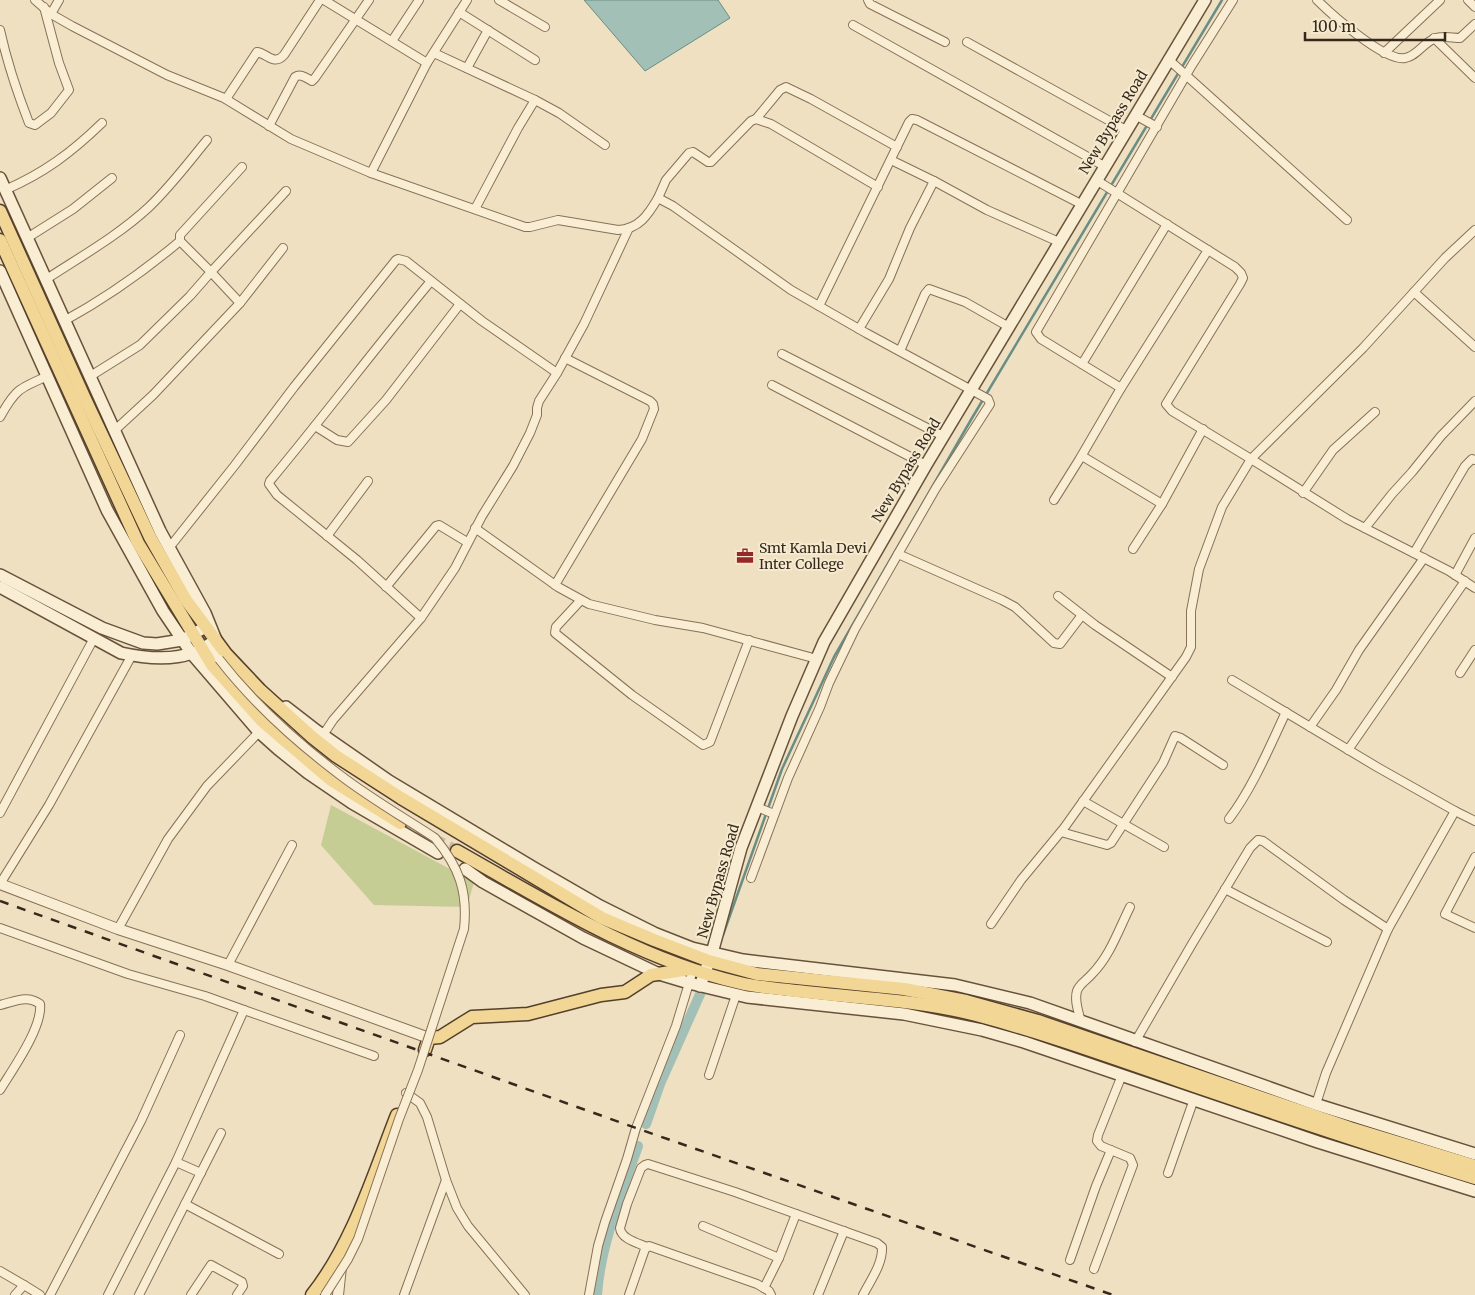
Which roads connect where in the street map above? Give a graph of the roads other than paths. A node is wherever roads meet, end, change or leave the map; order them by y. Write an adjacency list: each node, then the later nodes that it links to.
1 (35, 0): 14 (street)
2 (59, 0): 17 (street)
3 (322, 0): 18 (street); 38 (street)
4 (369, 0): 18 (street)
5 (419, 0): 26 (street)
6 (467, 0): 16 (street)
7 (499, 0): 21 (street)
8 (868, 0): 27 (street)
9 (1205, 0): 32 (main road, New Bypass Road)
10 (1233, 0): 36 (street)
11 (1317, 0): 31 (street)
12 (1440, 0): 31 (street)
13 (1468, 0): 15 (street)
14 (44, 7): 17 (street); 22 (street)
15 (1475, 7)
16 (459, 12): 23 (street); 30 (street)
17 (51, 14): 38 (street)
18 (356, 19): 26 (street); 44 (street)
19 (1475, 24): 25 (street)
20 (853, 25): 50 (street)
21 (545, 27)
22 (0, 30)
23 (488, 30): 33 (street); 35 (street)
24 (1434, 38): 25 (street); 29 (street); 31 (street)
25 (1460, 38): 29 (street)
26 (392, 41): 34 (street)
27 (945, 42)
28 (967, 42): 45 (street)
29 (1446, 52): 37 (street)
30 (434, 53): 34 (street); 35 (street)
31 (1384, 53)
32 (1168, 59): 36 (street); 40 (main road, New Bypass Road)
33 (535, 60)
34 (427, 63): 52 (street)
35 (467, 68): 39 (street)
36 (1182, 72): 43 (street); 65 (street)
37 (1475, 78)
38 (226, 100): 44 (street)
39 (535, 100): 47 (street); 63 (street)
40 (1135, 115): 43 (street); 45 (main road, New Bypass Road)
41 (756, 119): 48 (street); 57 (street); 61 (street)
42 (102, 123): 58 (street)
43 (1151, 124): 59 (street)
44 (269, 126): 52 (street)
45 (1126, 130): 50 (main road, New Bypass Road)
46 (207, 140): 77 (street)
47 (605, 145)
48 (897, 147): 49 (street); 62 (street)
49 (891, 160): 56 (street); 57 (street)
50 (1104, 166): 55 (main road, New Bypass Road)
51 (242, 167): 71 (street)
52 (371, 173): 63 (street)
53 (0, 178): 58 (main road)
54 (112, 178): 69 (street)
55 (1096, 180): 59 (street); 62 (main road, New Bypass Road)
56 (934, 181): 72 (street); 85 (street)
57 (878, 187): 82 (street)
58 (5, 190): 69 (main road)
59 (1113, 190): 66 (street); 90 (street)
60 (286, 191): 76 (street)
61 (658, 198): 67 (street); 82 (street)
62 (1081, 204): 72 (main road, New Bypass Road)
63 (475, 209): 67 (street)
64 (0, 211): 133 (main road)
65 (1347, 220)
66 (1167, 224): 74 (street); 90 (street)
67 (628, 230): 89 (street)
68 (1475, 230): 79 (street)
69 (27, 238): 77 (main road)
70 (0, 240): 135 (main road)
71 (180, 241): 76 (street); 83 (street)
72 (1059, 242): 84 (main road, New Bypass Road)
73 (283, 248): 80 (street)
74 (1208, 250): 95 (street); 101 (street)
75 (0, 271): 92 (main road)
76 (211, 272): 80 (street); 93 (street)
77 (45, 280): 83 (main road)
78 (431, 281): 81 (street); 100 (street); 117 (street)
79 (1414, 292): 86 (street); 105 (street)
80 (240, 303): 102 (street)
81 (460, 304): 91 (street); 100 (street)
82 (819, 306): 85 (street)
83 (64, 321): 93 (main road)
84 (1009, 327): 87 (street); 96 (main road, New Bypass Road)
85 (859, 330): 87 (street)
86 (1475, 347)
87 (900, 351): 96 (street)
88 (782, 354): 103 (street)
89 (565, 358): 91 (street); 125 (street)
90 (1082, 364): 95 (street)
91 (557, 373): 112 (street)
92 (48, 376): 99 (street); 135 (main road)
93 (90, 377): 102 (main road)
94 (772, 385): 107 (street)
95 (1121, 388): 104 (street)
96 (972, 390): 103 (main road, New Bypass Road); 120 (street)
97 (1475, 401): 113 (street)
98 (1375, 412): 109 (street)
99 (0, 418)
100 (315, 426): 114 (street)
101 (1203, 429): 105 (street); 111 (street)
102 (114, 431): 117 (main road)
103 (944, 436): 107 (main road, New Bypass Road)
104 (1082, 456): 110 (street); 111 (street)
105 (1251, 459): 109 (street); 144 (street)
106 (1475, 460): 119 (street)
107 (926, 465): 142 (main road, New Bypass Road)
108 (368, 481): 114 (street)
109 (1303, 493): 113 (street)
110 (1054, 500)
111 (1162, 504): 118 (street)
112 (475, 528): 116 (street); 125 (street)
113 (1365, 528): 119 (street)
114 (327, 536): 126 (street)
115 (1475, 538): 123 (street)
116 (467, 542): 126 (street); 132 (street)
117 (169, 548): 139 (main road)
118 (1133, 549)
119 (1414, 553): 121 (street)
120 (898, 554): 131 (street); 154 (street)
121 (1424, 558): 123 (street); 148 (street)
122 (0, 575): 134 (main road)
123 (1455, 575): 124 (street)
124 (1465, 581): 127 (street); 151 (street)
125 (554, 585): 130 (street)
126 (386, 587): 132 (street)
127 (1475, 588)
128 (1, 590): 136 (main road)
129 (1058, 596): 131 (street)
130 (581, 600): 137 (street); 137 (street)
131 (1082, 615): 144 (street)
132 (421, 618): 150 (street)
133 (206, 627): 135 (main road); 139 (main road)
134 (113, 633): 135 (main road); 138 (main road)
135 (188, 637): 139 (main road)
136 (94, 638): 138 (main road); 156 (street)
137 (750, 640): 142 (street)
138 (108, 646): 141 (main road)
139 (205, 646): 141 (main road); 146 (main road); 149 (main road); 159 (main road); 227 (street, bridge)
140 (1475, 650): 143 (street)
141 (132, 655): 169 (street)
142 (817, 659): 154 (main road, New Bypass Road)
143 (1460, 673)
144 (1172, 677): 153 (street)
145 (1232, 680): 147 (street)
146 (260, 690): 150 (main road); 178 (main road)
147 (1286, 712): 148 (street); 157 (street)
148 (1310, 727): 151 (street)
149 (259, 732): 165 (main road); 174 (street)
150 (323, 735): 178 (main road)
151 (1348, 750): 155 (street)
152 (1223, 764): 160 (street)
153 (1083, 801): 160 (street); 161 (street)
154 (767, 811): 168 (street); 178 (main road, New Bypass Road)
155 (1455, 811): 158 (street); 176 (street)
156 (0, 813)
157 (1229, 819)
158 (1475, 821)
159 (400, 823)
160 (1124, 824): 161 (street); 163 (street)
161 (1061, 832): 172 (street)
162 (292, 845): 179 (street)
163 (1164, 847)
164 (457, 851): 181 (main road)
165 (438, 853)
166 (1475, 857): 175 (street)
167 (465, 868): 180 (main road)
168 (751, 878)
169 (0, 884): 174 (street)
170 (1225, 889): 176 (street); 177 (street); 188 (street)
171 (1130, 907): 185 (street)
172 (992, 924)
173 (0, 928): 184 (street)
174 (118, 928): 179 (street)
175 (1475, 928)
176 (1388, 930): 195 (street)
177 (1327, 942)
178 (711, 957): 181 (main road, New Bypass Road); 185 (main road); 200 (main road)
179 (228, 964): 187 (street)
180 (659, 974): 181 (main road); 187 (main road)
181 (695, 976): 182 (main road); 203 (main road); 231 (street)
182 (736, 995): 190 (street); 191 (main road)
183 (0, 1005): 192 (street)
184 (244, 1010): 189 (street); 199 (street)
185 (1081, 1022): 188 (main road)
186 (180, 1035): 221 (street)
187 (429, 1038): 193 (main road)
188 (1135, 1042): 195 (main road)
189 (374, 1056)
190 (709, 1075)
191 (1122, 1075): 194 (main road); 197 (street)
192 (0, 1090)
193 (406, 1093): 204 (street); 211 (main road)
194 (1194, 1100): 201 (street); 205 (main road)
195 (1316, 1104): 198 (main road)
196 (221, 1133): 202 (street)
197 (1111, 1150): 214 (street); 215 (street)
198 (1475, 1154)
199 (176, 1162): 202 (street); 222 (street)
200 (1475, 1166)
201 (1168, 1173)
202 (200, 1174): 206 (street)
203 (1475, 1178)
204 (446, 1180): 229 (street); 230 (street)
205 (1475, 1191)
206 (185, 1204): 212 (street); 223 (street)
207 (796, 1214): 209 (street); 210 (street); 213 (street)
208 (703, 1226): 213 (street)
209 (844, 1231): 234 (street); 235 (street)
210 (647, 1247): 218 (street); 232 (street)
211 (343, 1249): 226 (main road); 228 (street)
212 (278, 1254)
213 (779, 1258): 218 (street)
214 (1070, 1260)
215 (1094, 1269)
216 (0, 1271): 217 (street)
217 (24, 1285): 219 (street); 220 (street)
218 (764, 1288): 233 (street)
219 (15, 1295)
220 (40, 1295)
221 (50, 1295)
222 (108, 1295)
223 (138, 1295)
224 (191, 1295): 225 (street)
225 (237, 1295)
226 (312, 1295)
227 (326, 1295)
228 (338, 1295)
229 (404, 1295)
230 (525, 1295)
231 (589, 1295)
232 (629, 1295)
233 (771, 1295)
234 (818, 1295)
235 (863, 1295)

